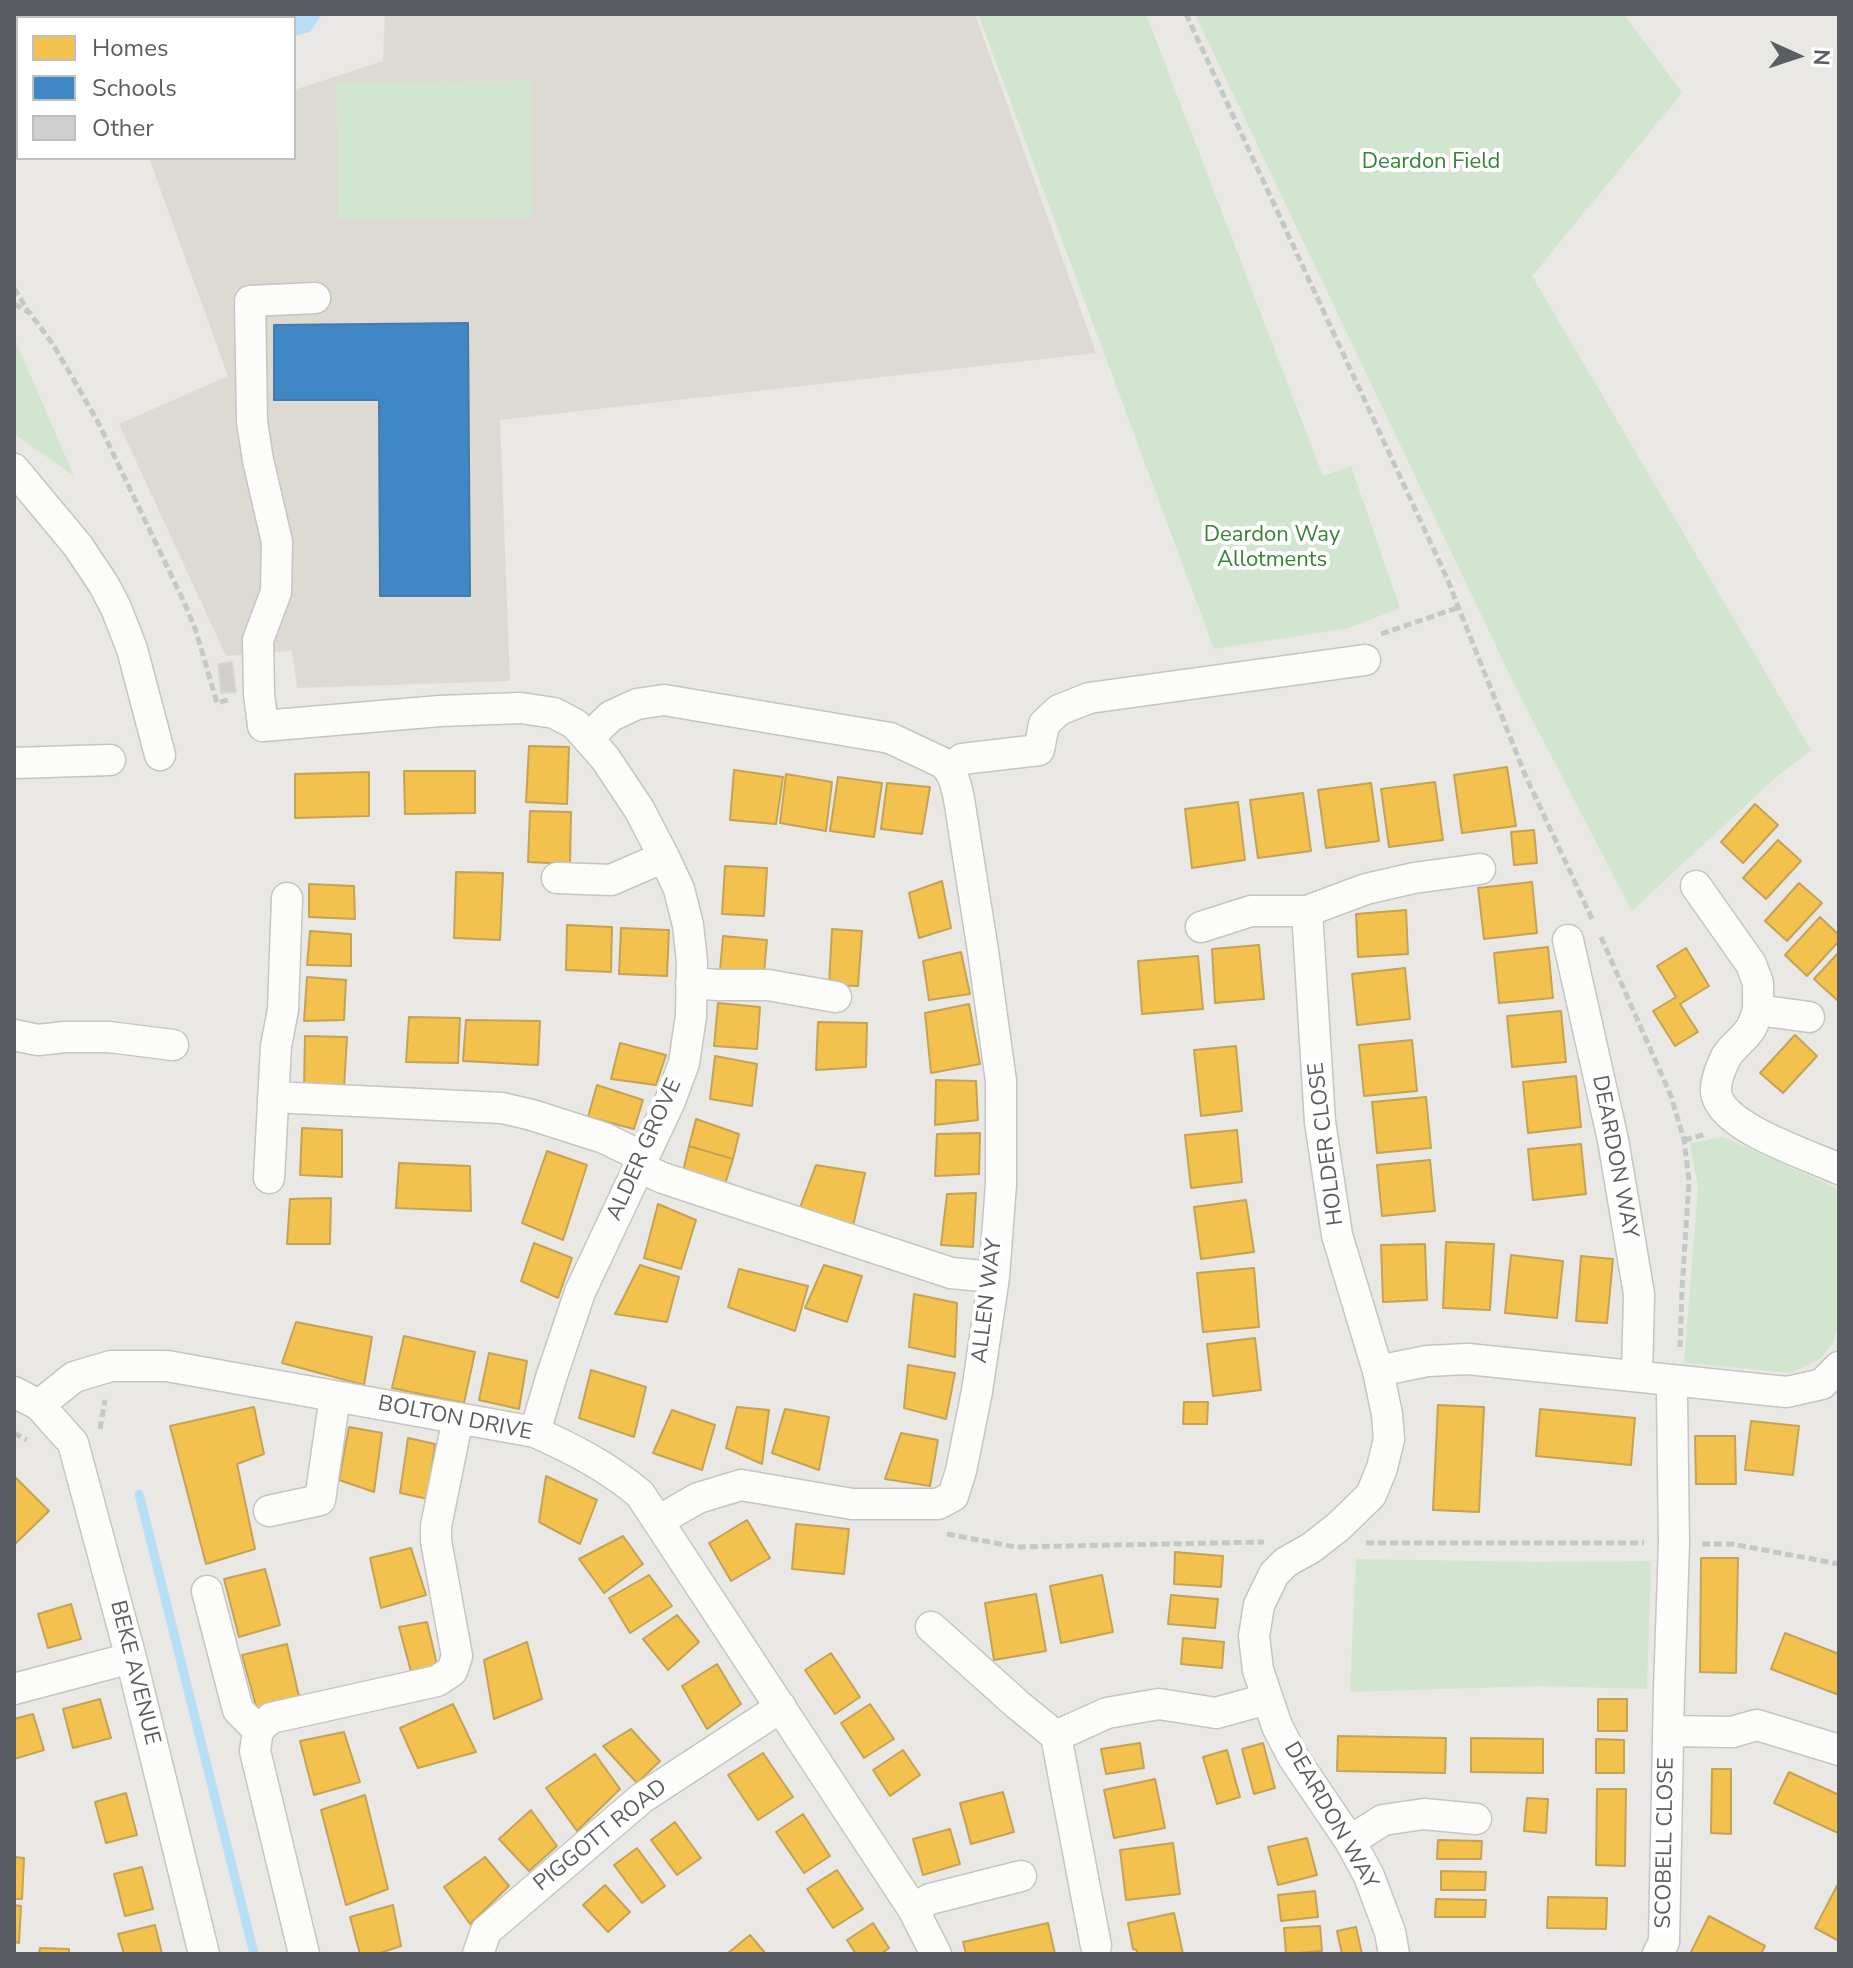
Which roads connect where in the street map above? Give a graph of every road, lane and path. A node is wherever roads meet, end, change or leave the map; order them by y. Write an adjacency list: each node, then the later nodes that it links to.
1 (1186, 14): 7 (path)
2 (14, 288): 5 (path)
3 (315, 298): 8 (street)
4 (14, 304): 5 (path)
5 (30, 313): 8 (path)
6 (14, 469): 10 (street)
7 (1372, 648): 13 (street)
8 (259, 694): 9 (street, ALDER GROVE)
9 (588, 738): 13 (street); 14 (street, ALDER GROVE)
10 (160, 755)
11 (110, 760): 12 (street)
12 (14, 763)
13 (950, 769): 32 (street, ALLEN WAY)
14 (664, 857): 16 (street); 22 (street, ALDER GROVE)
15 (1480, 869): 19 (street)
16 (557, 878)
17 (1696, 886): 24 (street)
18 (287, 898): 28 (street)
19 (1307, 911): 20 (street); 34 (street, HOLDER CLOSE)
20 (1201, 927)
21 (1568, 940): 35 (street, DEARDON WAY)
22 (691, 983): 23 (street); 29 (street, ALDER GROVE)
23 (836, 997)
24 (1758, 1010): 25 (street); 30 (street)
25 (1809, 1017)
26 (14, 1035): 27 (street)
27 (173, 1045)
28 (273, 1097): 29 (street); 31 (street)
29 (640, 1162): 32 (street); 41 (street, ALDER GROVE)
30 (1839, 1169)
31 (269, 1178)
32 (994, 1277): 44 (street, ALLEN WAY)
33 (1839, 1367): 36 (street)
34 (1378, 1371): 35 (street); 45 (street, DEARDON WAY)
35 (1637, 1376): 36 (street)
36 (1674, 1380): 48 (street, SCOBELL CLOSE)
37 (335, 1396): 39 (street, BOLTON DRIVE); 40 (street, BOLTON DRIVE); 43 (street)
38 (118, 1398): 42 (path)
39 (27, 1399): 52 (street, BEKE AVENUE)
40 (458, 1418): 41 (street, BOLTON DRIVE); 56 (street)
41 (535, 1432): 44 (street, BOLTON DRIVE)
42 (99, 1435)
43 (269, 1511)
44 (658, 1521): 55 (street, BOLTON DRIVE)
45 (1338, 1527): 48 (path); 54 (street, DEARDON WAY)
46 (945, 1533): 47 (path)
47 (1265, 1542)
48 (1674, 1543): 49 (path); 57 (street, SCOBELL CLOSE)
49 (1839, 1564)
50 (207, 1591): 56 (street)
51 (931, 1627): 58 (street)
52 (131, 1658): 53 (street); 65 (street, BEKE AVENUE)
53 (14, 1689)
54 (1267, 1699): 58 (street); 61 (street, DEARDON WAY)
55 (781, 1707): 63 (street, BOLTON DRIVE); 67 (street, PIGGOTT ROAD)
56 (258, 1730): 66 (street)
57 (1668, 1731): 59 (street, SCOBELL CLOSE); 70 (street, SCOBELL CLOSE)
58 (1056, 1736): 64 (street)
59 (1839, 1750)
60 (1476, 1819): 61 (street)
61 (1350, 1841): 69 (street, DEARDON WAY)
62 (1021, 1876): 63 (street)
63 (913, 1909): 68 (street, BOLTON DRIVE)
64 (1096, 1946)
65 (204, 1954)
66 (304, 1954)
67 (478, 1954)
68 (936, 1954)
69 (1394, 1954)
70 (1658, 1954)

